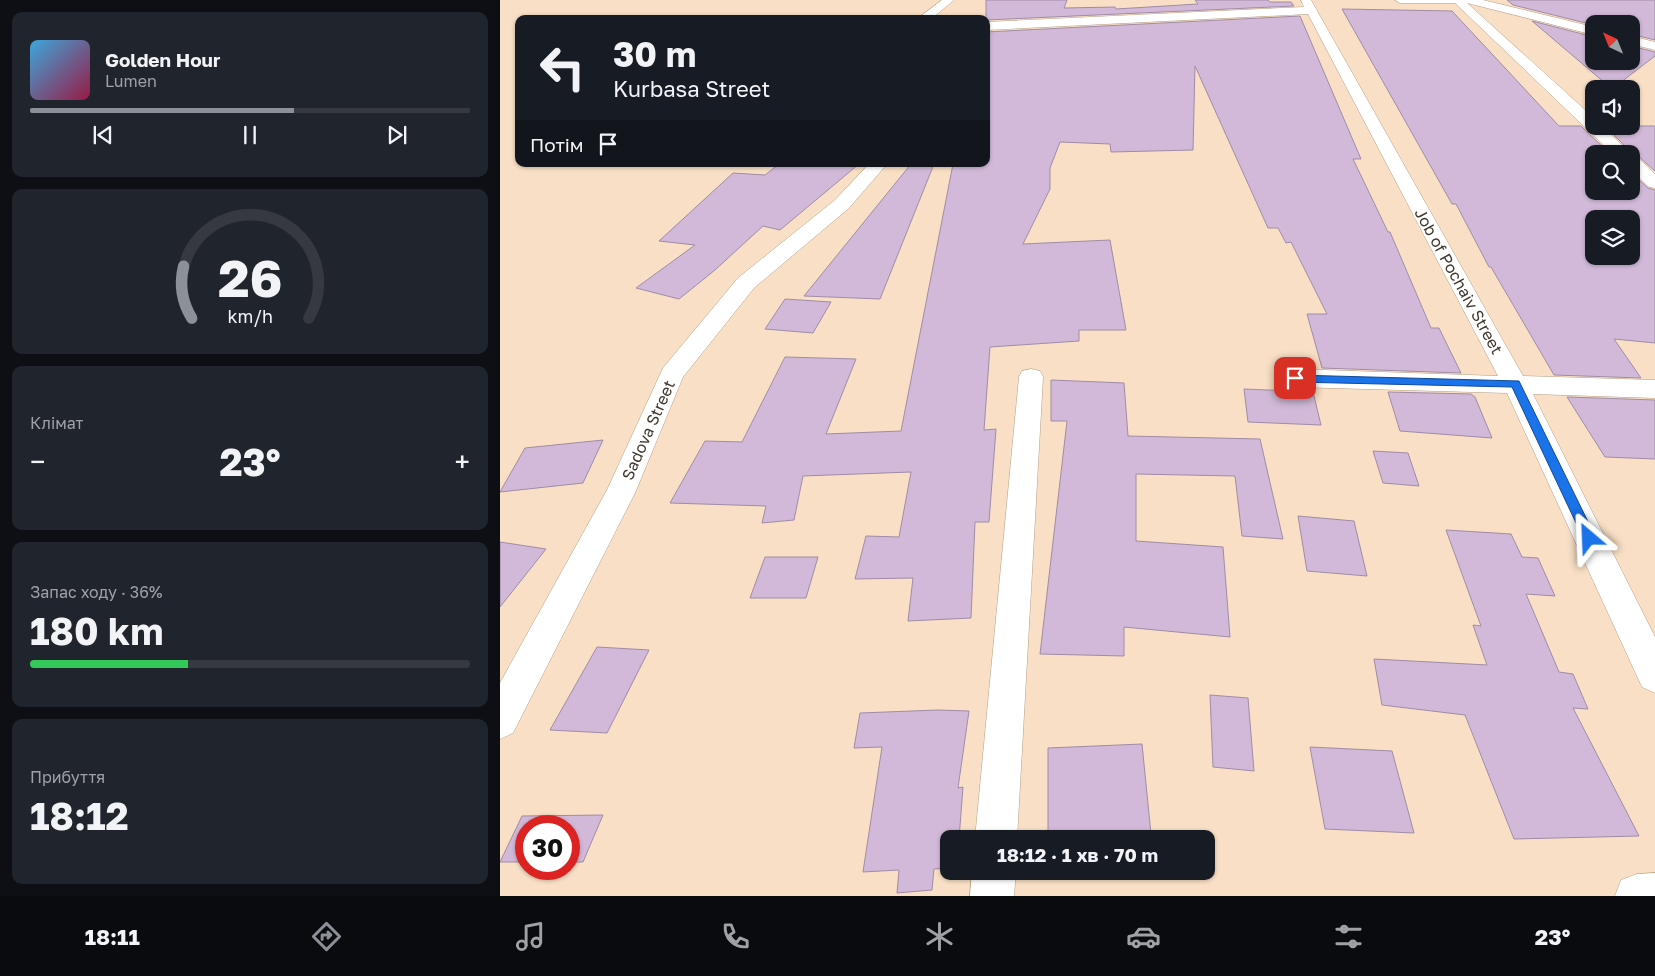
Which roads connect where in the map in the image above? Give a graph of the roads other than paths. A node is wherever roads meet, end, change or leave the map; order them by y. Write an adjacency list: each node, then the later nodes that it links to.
1 (949, 0): 6 (street)
2 (1400, 0): 3 (street)
3 (1457, 0): 11 (street)
4 (1470, 0): 8 (street)
5 (1309, 5): 7 (street); 17 (street, Job of Pochaiv Street)
6 (928, 15)
7 (990, 26)
8 (1585, 29)
9 (1640, 42): 10 (street)
10 (1655, 46)
11 (1613, 145)
12 (875, 167): 20 (street, Sadova Street)
13 (1640, 169): 14 (street)
14 (1655, 183)
15 (1031, 377): 21 (street)
16 (1295, 378): 17 (street)
17 (1515, 384): 18 (street); 19 (street, Job of Pochaiv Street)
18 (1655, 388)
19 (1655, 675)
20 (500, 720)
21 (997, 830)
22 (993, 880): 24 (street)
23 (1655, 895): 25 (street)
24 (992, 896)
25 (1637, 896)

